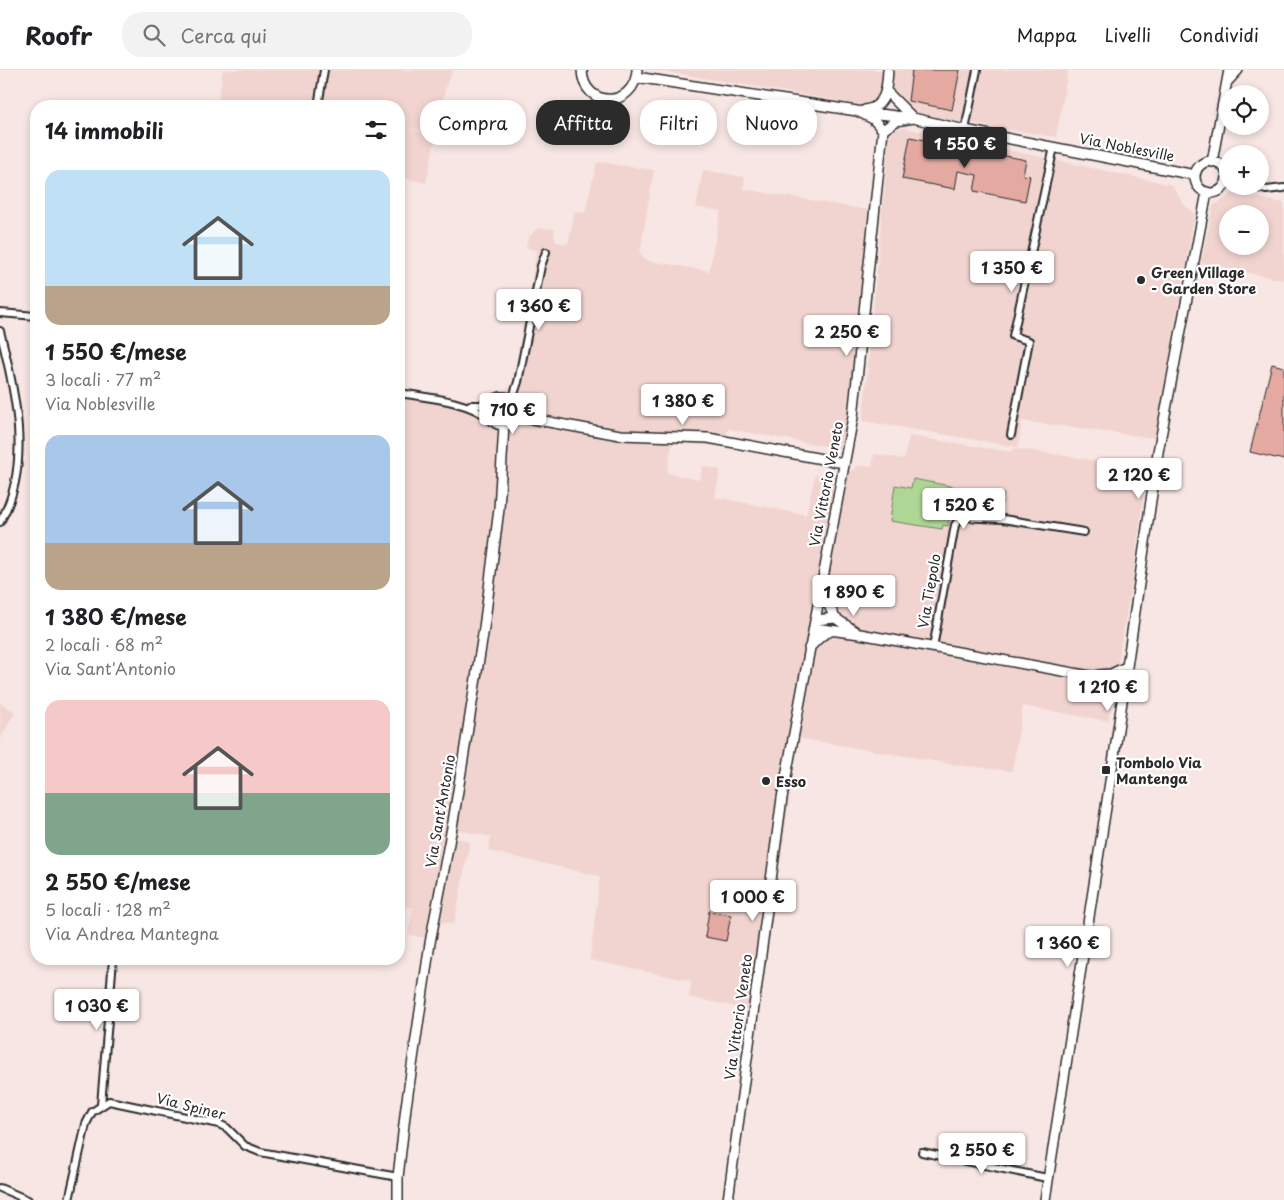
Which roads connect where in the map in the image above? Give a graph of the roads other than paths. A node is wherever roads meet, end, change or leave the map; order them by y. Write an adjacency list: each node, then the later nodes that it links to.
1 (324, 70): 10 (street)
2 (582, 70): 7 (main road)
3 (888, 70): 9 (main road)
4 (977, 70): 14 (street)
5 (1229, 70): 8 (main road)
6 (1238, 70): 8 (main road)
7 (636, 73): 11 (main road)
8 (1225, 84): 16 (main road)
9 (886, 92): 11 (main road); 12 (main road, Via Noblesville)
10 (319, 100)
11 (857, 111): 12 (main road); 13 (main road)
12 (914, 118): 13 (main road); 14 (main road, Via Noblesville)
13 (884, 130): 35 (main road, Via Vittorio Veneto)
14 (965, 130): 15 (main road, Via Noblesville)
15 (1054, 147): 18 (main road, Via Noblesville); 34 (street)
16 (1212, 162): 17 (main road); 18 (main road)
17 (1219, 166)
18 (1195, 175): 22 (main road)
19 (1284, 188): 20 (street)
20 (1269, 190)
21 (1219, 191): 22 (main road)
22 (1207, 192): 45 (main road)
23 (546, 252): 28 (street)
24 (0, 313): 25 (street)
25 (30, 316)
26 (0, 331): 36 (street)
27 (405, 394): 30 (street)
28 (512, 400): 29 (main road); 31 (main road)
29 (492, 402): 30 (street); 32 (main road)
30 (467, 406): 32 (street)
31 (516, 416): 33 (main road); 35 (main road)
32 (491, 419): 33 (main road)
33 (504, 426): 52 (main road, Via Sant'Antonio)
34 (1011, 435)
35 (844, 463): 38 (main road, Via Vittorio Veneto)
36 (0, 522)
37 (1084, 532): 44 (street, Via Tiepolo)
38 (821, 590): 39 (main road, Via Tiepolo); 40 (main road, Via Vittorio Veneto)
39 (836, 618): 40 (main road); 42 (main road, Via Tiepolo)
40 (815, 624): 41 (main road, Via Tiepolo); 43 (main road, Via Vittorio Veneto)
41 (832, 631): 42 (main road, Via Tiepolo); 43 (main road)
42 (860, 634): 44 (main road, Via Tiepolo)
43 (809, 648): 58 (main road, Via Vittorio Veneto)
44 (934, 648): 47 (main road, Via Tiepolo)
45 (1126, 666): 46 (main road, Via Tiepolo); 48 (main road)
46 (1110, 674): 47 (main road, Via Tiepolo); 48 (main road, Via Tiepolo)
47 (1092, 676): 48 (main road, Via Tiepolo)
48 (1122, 683): 53 (main road)
49 (113, 965): 50 (street)
50 (101, 1105): 52 (street, Via Spiner); 56 (street)
51 (922, 1152): 53 (street)
52 (398, 1177): 57 (main road, Via Sant'Antonio)
53 (1047, 1178): 59 (main road)
54 (0, 1188): 55 (street)
55 (28, 1200)
56 (69, 1200)
57 (398, 1200)
58 (728, 1200)
59 (1045, 1200)

